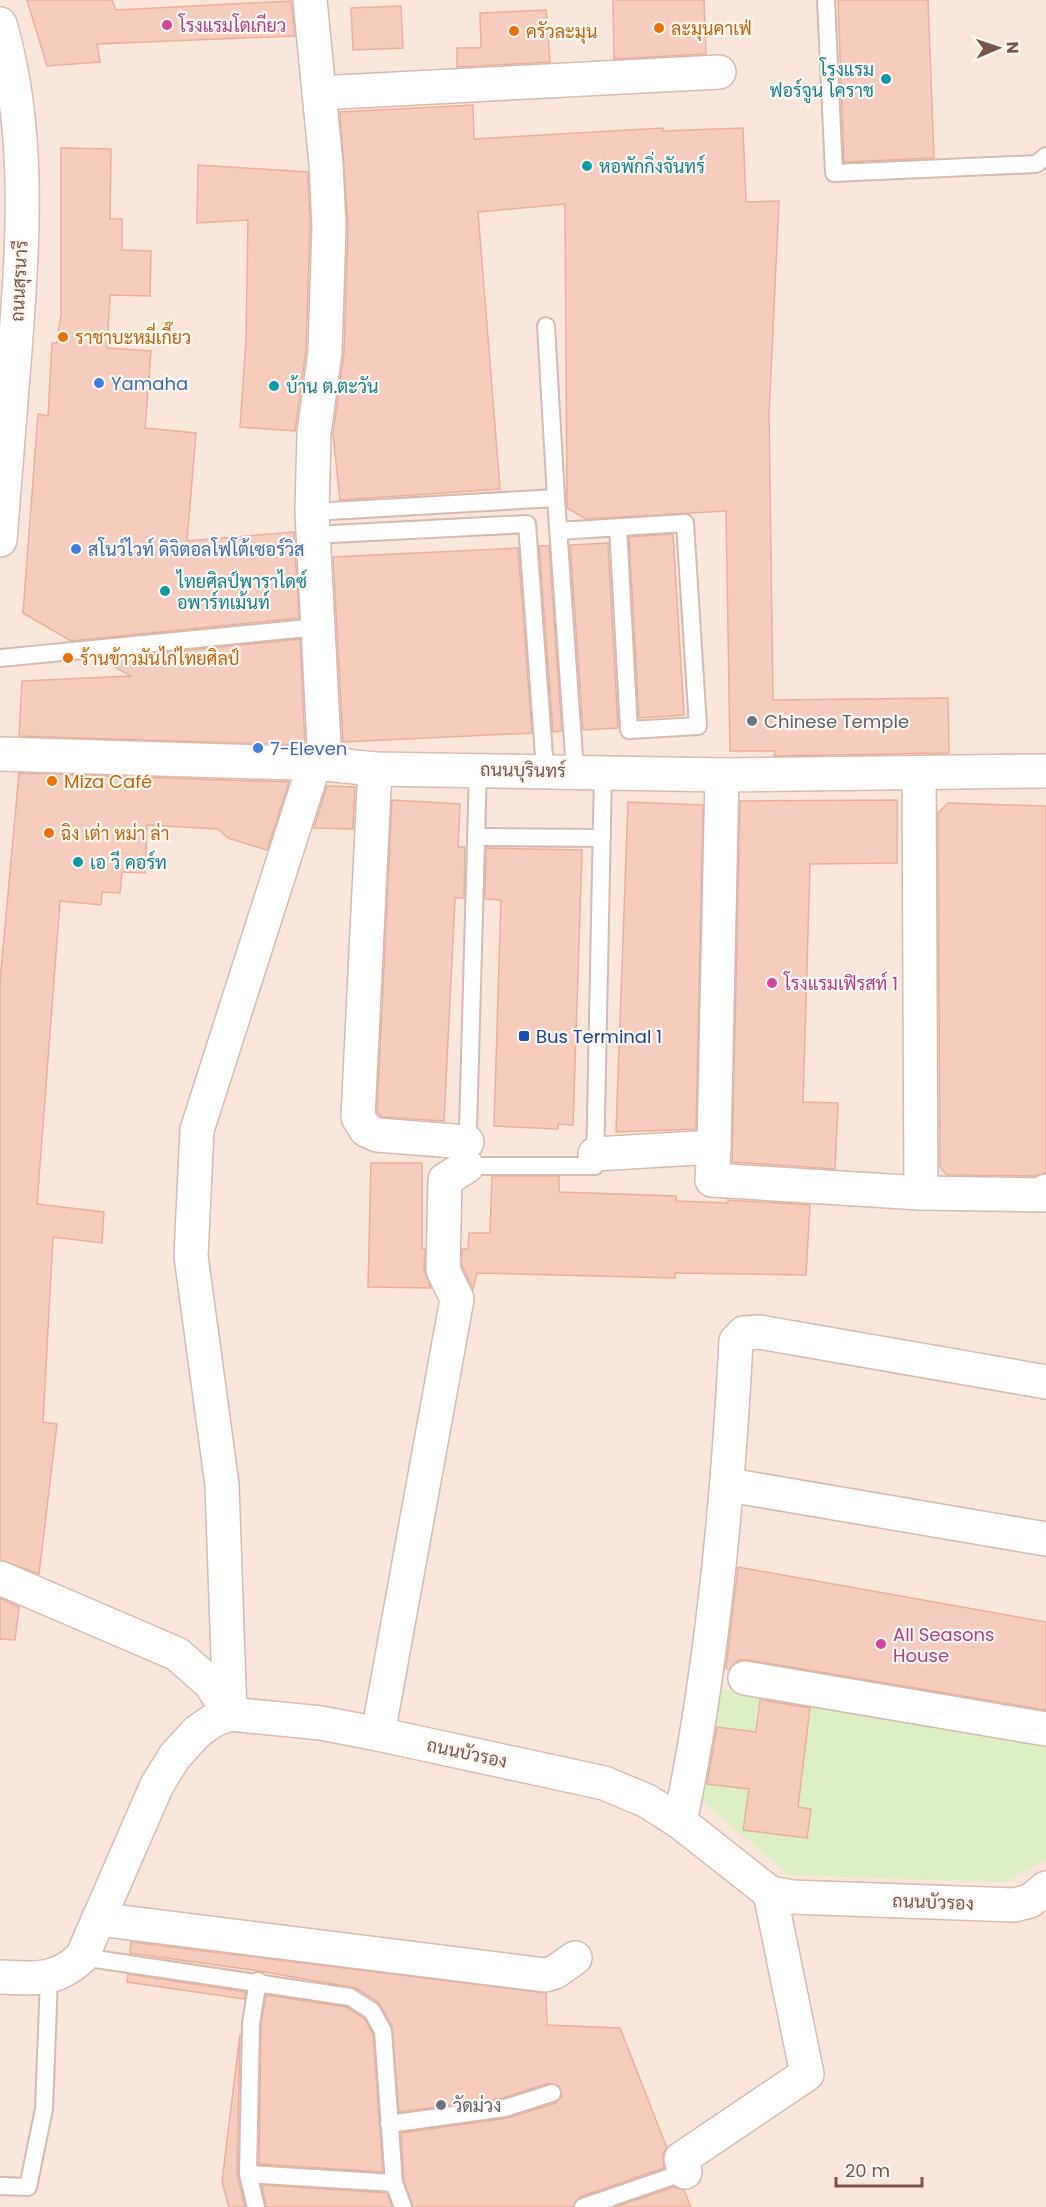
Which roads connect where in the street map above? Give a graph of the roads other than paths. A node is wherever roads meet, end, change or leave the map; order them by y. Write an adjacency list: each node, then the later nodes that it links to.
1 (310, 0): 5 (street)
2 (826, 0): 7 (lane)
3 (0, 24): 6 (street, ถนนสุรนารี)
4 (719, 72): 5 (street)
5 (319, 93): 10 (street)
6 (10, 124): 13 (street, ถนนสุรนารี)
7 (1046, 156)
8 (546, 326): 9 (lane)
9 (556, 498): 10 (lane); 12 (lane)
10 (313, 523): 14 (street); 20 (lane)
11 (618, 528): 11 (lane); 12 (lane)
12 (558, 531): 20 (lane)
13 (0, 540)
14 (319, 627): 15 (lane); 17 (street)
15 (0, 658)
16 (0, 754): 17 (street, ถนนบุรินทร์)
17 (319, 765): 18 (street, ถนนบุรินทร์); 36 (street)
18 (375, 769): 19 (street, ถนนบุรินทร์); 27 (street)
19 (478, 769): 20 (street, ถนนบุรินทร์); 24 (lane)
20 (574, 771): 23 (street, ถนนบุรินทร์); 25 (lane)
21 (1046, 771): 22 (street, ถนนบุรินทร์)
22 (919, 774): 23 (street, ถนนบุรินทร์); 30 (street)
23 (722, 775): 26 (street)
24 (476, 837): 25 (lane); 27 (lane)
25 (602, 838): 28 (lane)
26 (714, 1147): 28 (street); 30 (street)
27 (467, 1154): 28 (lane); 38 (street)
28 (595, 1154)
29 (1046, 1191): 30 (street)
30 (921, 1193)
31 (1046, 1382): 32 (street)
32 (729, 1485): 33 (street); 39 (street)
33 (1046, 1539)
34 (0, 1578): 36 (street)
35 (745, 1678): 37 (street)
36 (230, 1714): 38 (street, ถนนบัวรอง); 42 (street)
37 (1046, 1728)
38 (378, 1734): 39 (street, ถนนบัวรอง)
39 (680, 1822): 41 (street, ถนนบัวรอง)
40 (1046, 1888): 41 (street, ถนนบัวรอง)
41 (770, 1893): 50 (street)
42 (98, 1919): 43 (street); 44 (street)
43 (82, 1957): 46 (street); 47 (lane)
44 (575, 1958)
45 (0, 1977): 46 (street)
46 (49, 1978): 53 (lane)
47 (258, 1981): 49 (lane); 51 (lane)
48 (552, 2092): 49 (lane)
49 (389, 2124): 52 (lane)
50 (685, 2172): 56 (lane)
51 (248, 2174): 52 (lane); 54 (lane)
52 (394, 2183): 55 (lane)
53 (0, 2187)
54 (256, 2207)
55 (403, 2207)
56 (583, 2207)

